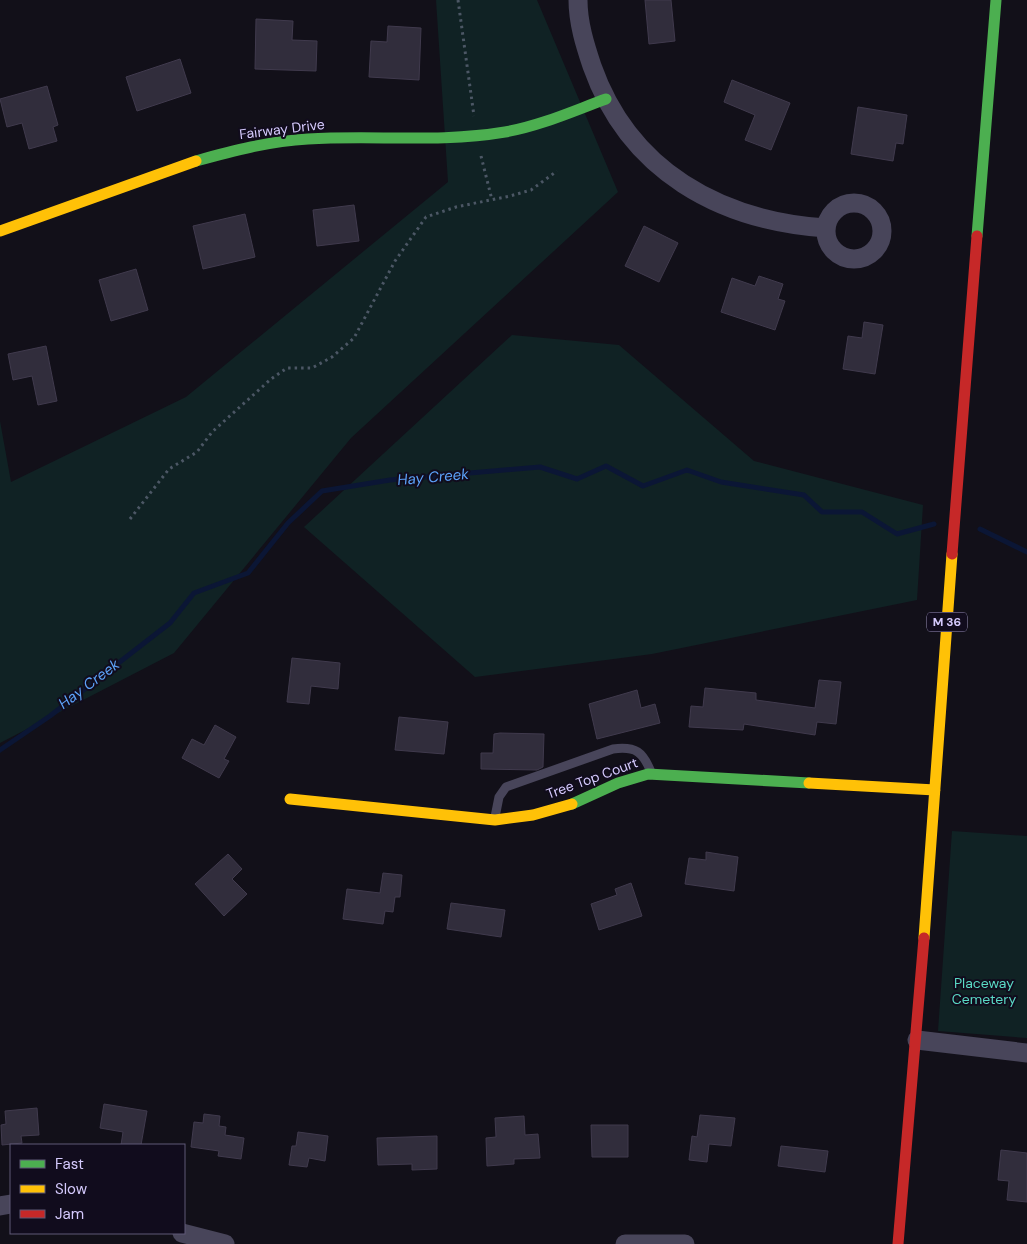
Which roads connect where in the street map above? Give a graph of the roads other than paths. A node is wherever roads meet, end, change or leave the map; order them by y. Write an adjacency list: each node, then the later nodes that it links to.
1 (578, 0): 3 (street)
2 (996, 0): 7 (street, M 36)
3 (606, 99): 4 (street); 5 (street, Fairway Drive)
4 (826, 228)
5 (0, 231)
6 (651, 774): 7 (street, Tree Top Court); 9 (street, Tree Top Court); 9 (lane)
7 (935, 790): 10 (street, M 36)
8 (290, 798): 9 (street, Tree Top Court)
9 (495, 820)
10 (917, 1040): 11 (street); 16 (street, M 36)
11 (1027, 1053)
12 (185, 1234): 13 (street)
13 (225, 1244)
14 (625, 1244): 15 (street)
15 (685, 1244)
16 (898, 1244)

